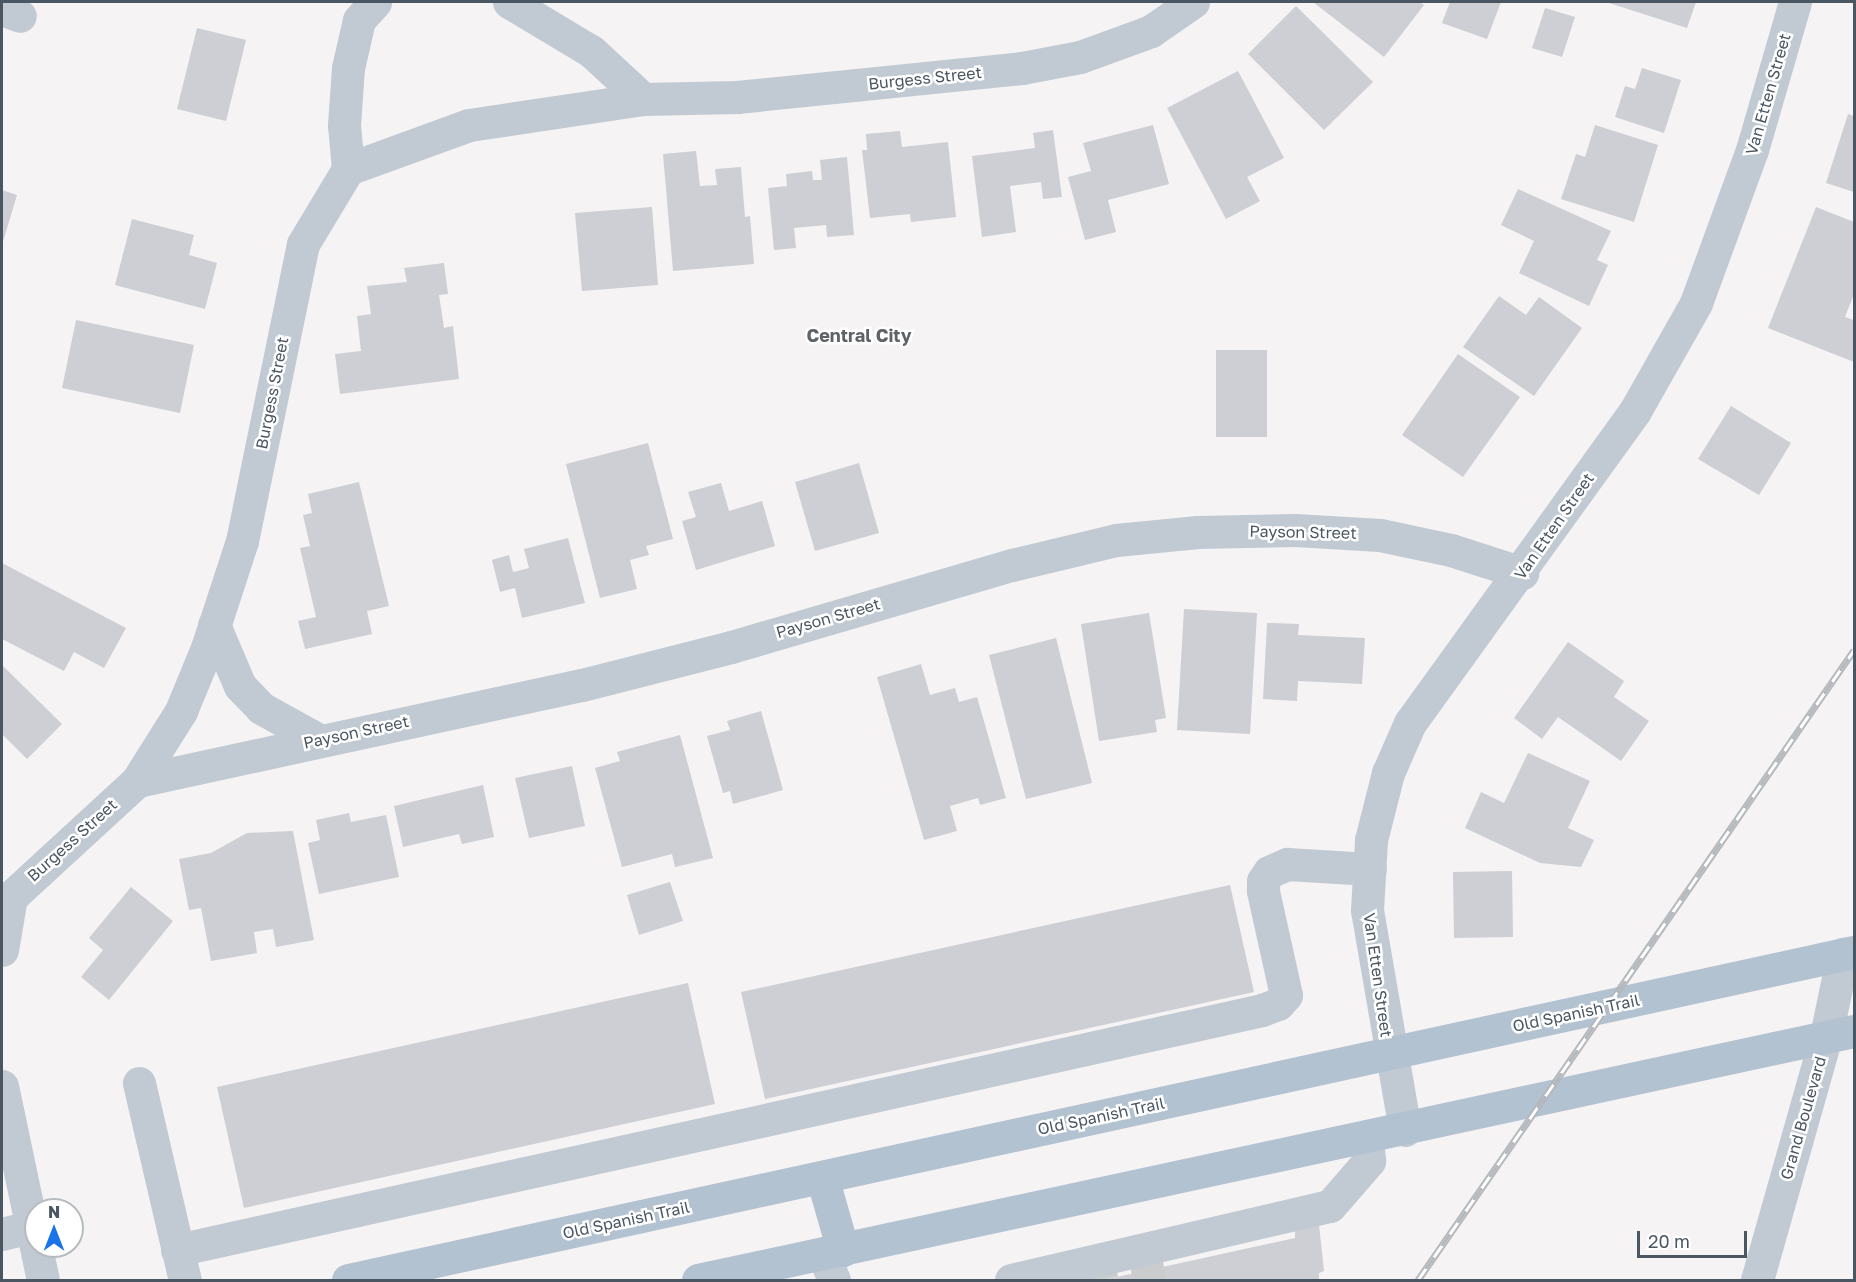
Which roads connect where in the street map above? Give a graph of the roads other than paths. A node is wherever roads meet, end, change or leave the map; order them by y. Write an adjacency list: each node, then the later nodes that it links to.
1 (375, 2): 6 (street)
2 (509, 2): 5 (street)
3 (1193, 2): 5 (street, Burgess Street)
4 (1795, 2): 7 (street, Van Etten Street)
5 (643, 99): 6 (street, Burgess Street)
6 (348, 170): 8 (street, Burgess Street)
7 (1522, 573): 9 (street, Payson Street); 11 (street, Van Etten Street)
8 (214, 625): 9 (street); 10 (street, Burgess Street)
9 (319, 740): 10 (street, Payson Street)
10 (137, 782): 12 (street, Burgess Street)
11 (1370, 869): 16 (street, Van Etten Street); 24 (street)
12 (6, 898): 13 (street, Burgess Street)
13 (2, 950)
14 (1849, 953): 15 (street, Grand Boulevard); 16 (main road, Old Spanish Trail)
15 (1840, 1033): 19 (main road); 29 (street, Grand Boulevard)
16 (1389, 1053): 19 (street, Van Etten Street); 21 (main road, Old Spanish Trail)
17 (139, 1083): 24 (street)
18 (2, 1086): 22 (street)
19 (1405, 1130): 20 (main road)
20 (1367, 1138): 23 (main road); 28 (street)
21 (822, 1177): 23 (main road); 26 (main road, Old Spanish Trail)
22 (16, 1231): 25 (street)
23 (833, 1261): 27 (main road)
24 (181, 1265)
25 (43, 1281)
26 (348, 1281)
27 (698, 1281)
28 (1011, 1281)
29 (1757, 1281)

